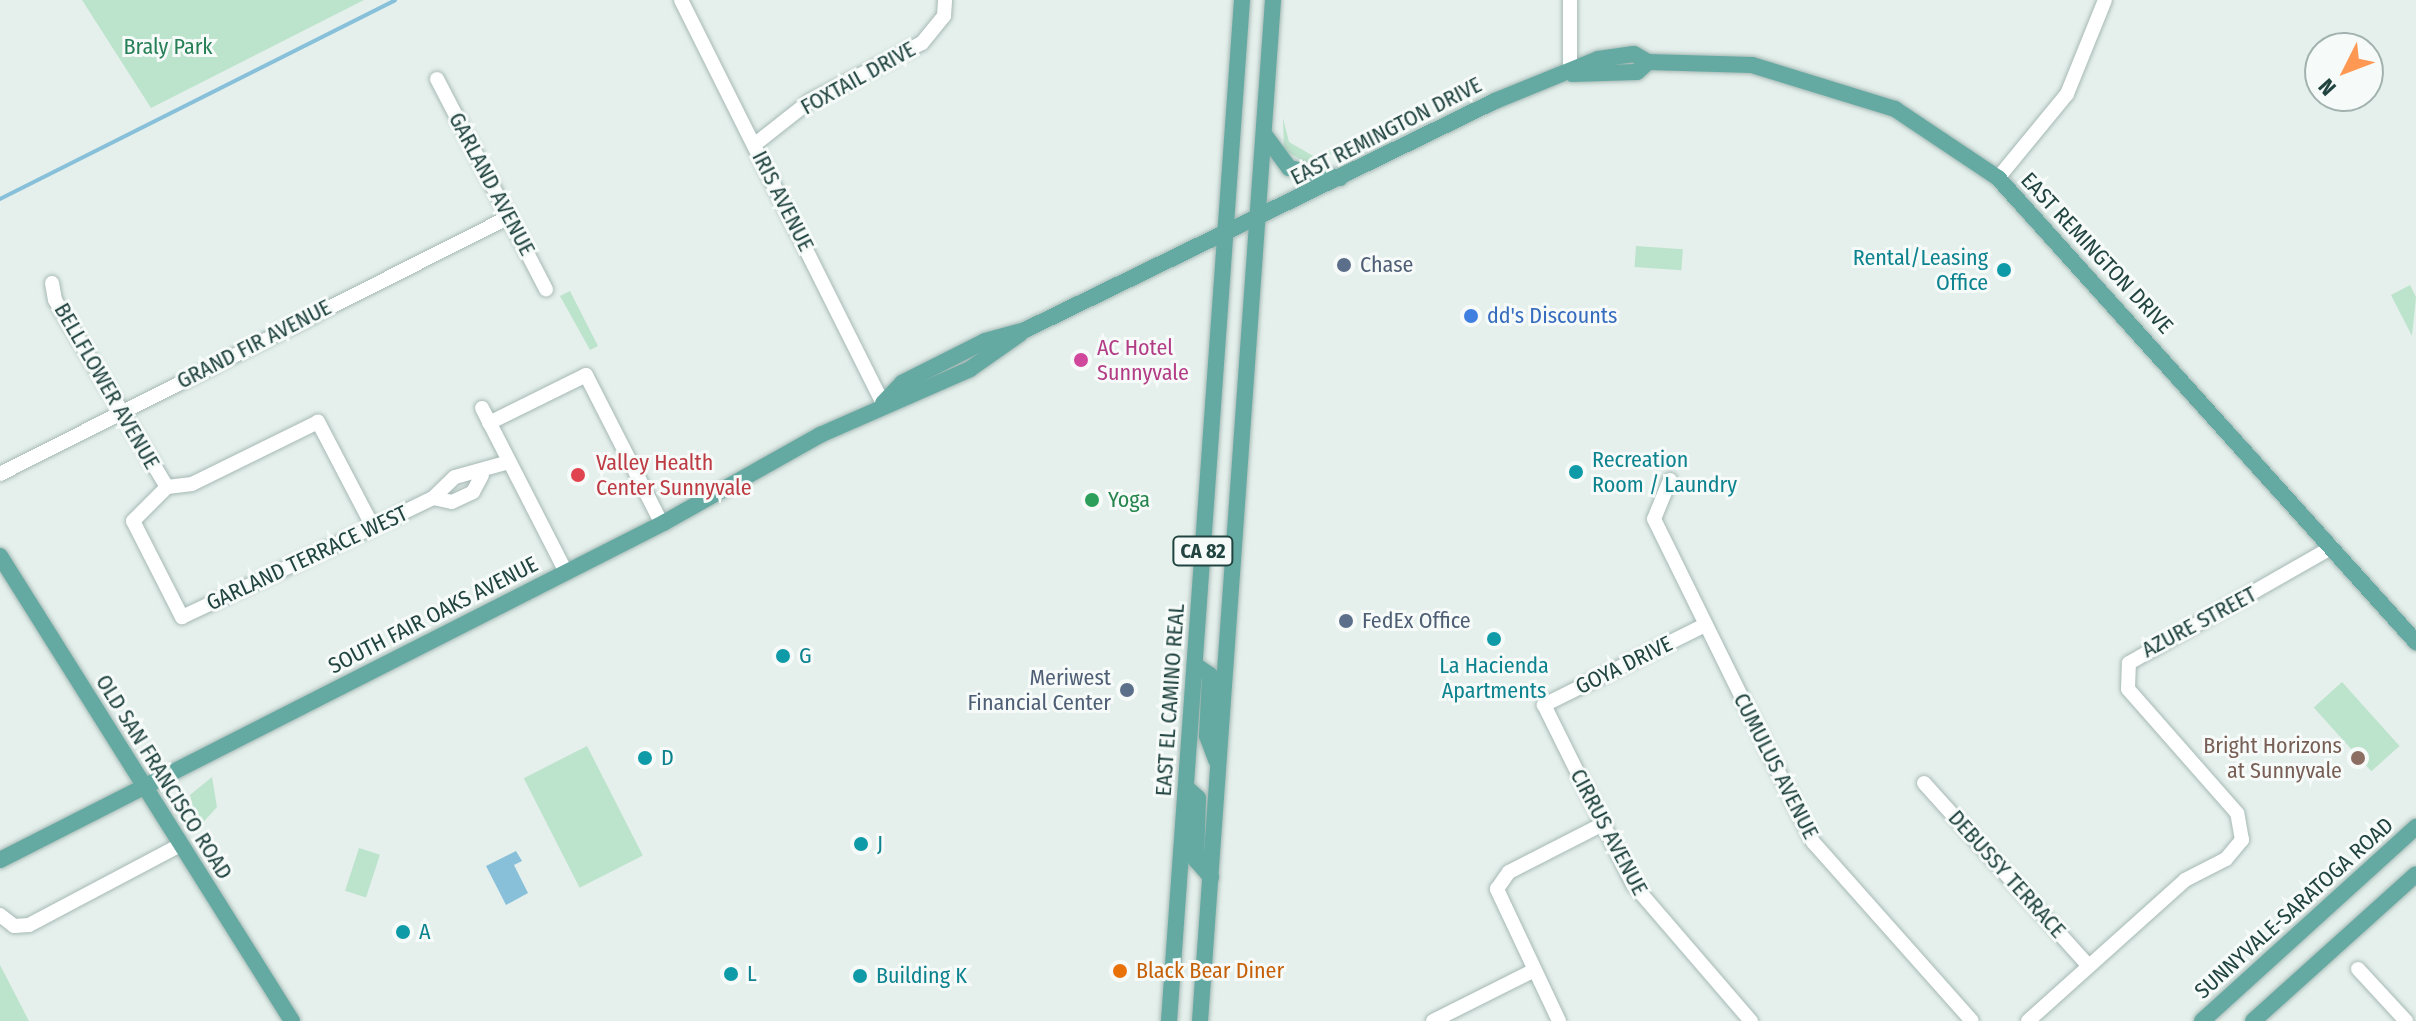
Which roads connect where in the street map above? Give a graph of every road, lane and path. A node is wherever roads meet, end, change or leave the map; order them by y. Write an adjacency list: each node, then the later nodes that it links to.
1 (681, 0): 10 (street, IRIS AVENUE)
2 (945, 0): 10 (street, FOXTAIL DRIVE)
3 (1242, 0): 15 (main road, EAST EL CAMINO REAL / CA 82)
4 (1273, 0): 9 (main road, CA 82)
5 (1570, 0): 7 (street)
6 (2105, 0): 12 (street)
7 (1570, 74): 11 (main road, EAST REMINGTON DRIVE); 12 (main road, EAST REMINGTON DRIVE)
8 (437, 79): 13 (street, GARLAND AVENUE)
9 (1263, 133): 11 (main road); 14 (main road, CA 82)
10 (754, 145): 18 (street, IRIS AVENUE)
11 (1340, 178): 14 (main road, EAST REMINGTON DRIVE)
12 (1998, 178): 30 (main road, EAST REMINGTON DRIVE)
13 (509, 217): 17 (street, GARLAND AVENUE); 20 (street, GRAND FIR AVENUE)
14 (1256, 220): 15 (main road, EAST REMINGTON DRIVE); 37 (main road, CA 82)
15 (1224, 234): 18 (main road, SOUTH FAIR OAKS AVENUE); 35 (main road, EAST EL CAMINO REAL / CA 82)
16 (52, 283): 20 (street, BELLFLOWER AVENUE)
17 (546, 289)
18 (883, 403): 28 (main road, SOUTH FAIR OAKS AVENUE)
19 (482, 408): 21 (street)
20 (120, 411): 23 (street, GRAND FIR AVENUE); 26 (street, BELLFLOWER AVENUE)
21 (489, 423): 22 (street); 28 (street)
22 (509, 462): 24 (street, GARLAND TERRACE WEST); 32 (street)
23 (0, 474)
24 (482, 475): 27 (street, GARLAND TERRACE WEST); 27 (street, GARLAND TERRACE WEST)
25 (1670, 480): 33 (street, CUMULUS AVENUE)
26 (167, 487): 29 (street); 29 (street, GARLAND TERRACE WEST)
27 (433, 498): 29 (street, GARLAND TERRACE WEST)
28 (662, 524): 32 (main road, SOUTH FAIR OAKS AVENUE)
29 (373, 527)
30 (2332, 547): 34 (main road, EAST REMINGTON DRIVE); 48 (street, AZURE STREET)
31 (0, 556): 39 (main road, OLD SAN FRANCISCO ROAD)
32 (566, 572): 39 (main road, SOUTH FAIR OAKS AVENUE)
33 (1705, 625): 36 (street, GOYA DRIVE); 58 (street, CUMULUS AVENUE)
34 (2416, 642)
35 (1195, 665): 37 (main road); 40 (main road, EAST EL CAMINO REAL / CA 82)
36 (1544, 705): 41 (street, CIRRUS AVENUE)
37 (1218, 765): 46 (main road, CA 82)
38 (1924, 783): 48 (street, DEBUSSY TERRACE)
39 (144, 785): 43 (main road, OLD SAN FRANCISCO ROAD); 44 (main road, SOUTH FAIR OAKS AVENUE)
40 (1186, 787): 46 (main road); 53 (main road, EAST EL CAMINO REAL / CA 82)
41 (1603, 824): 50 (street); 57 (street, CIRRUS AVENUE)
42 (2416, 827): 60 (main road, SUNNYVALE-SARATOGA ROAD)
43 (180, 845): 47 (street); 52 (main road, OLD SAN FRANCISCO ROAD)
44 (0, 860)
45 (2416, 874): 61 (main road)
46 (1211, 877): 54 (main road, CA 82)
47 (0, 915)
48 (2089, 966): 59 (street, AZURE STREET)
49 (2358, 969): 62 (street)
50 (1533, 971): 55 (street); 56 (street)
51 (2416, 1017): 62 (street)
52 (292, 1021)
53 (1169, 1021)
54 (1200, 1021)
55 (1433, 1021)
56 (1559, 1021)
57 (1751, 1021)
58 (1972, 1021)
59 (2028, 1021)
60 (2202, 1021)
61 (2253, 1021)
62 (2408, 1021)

